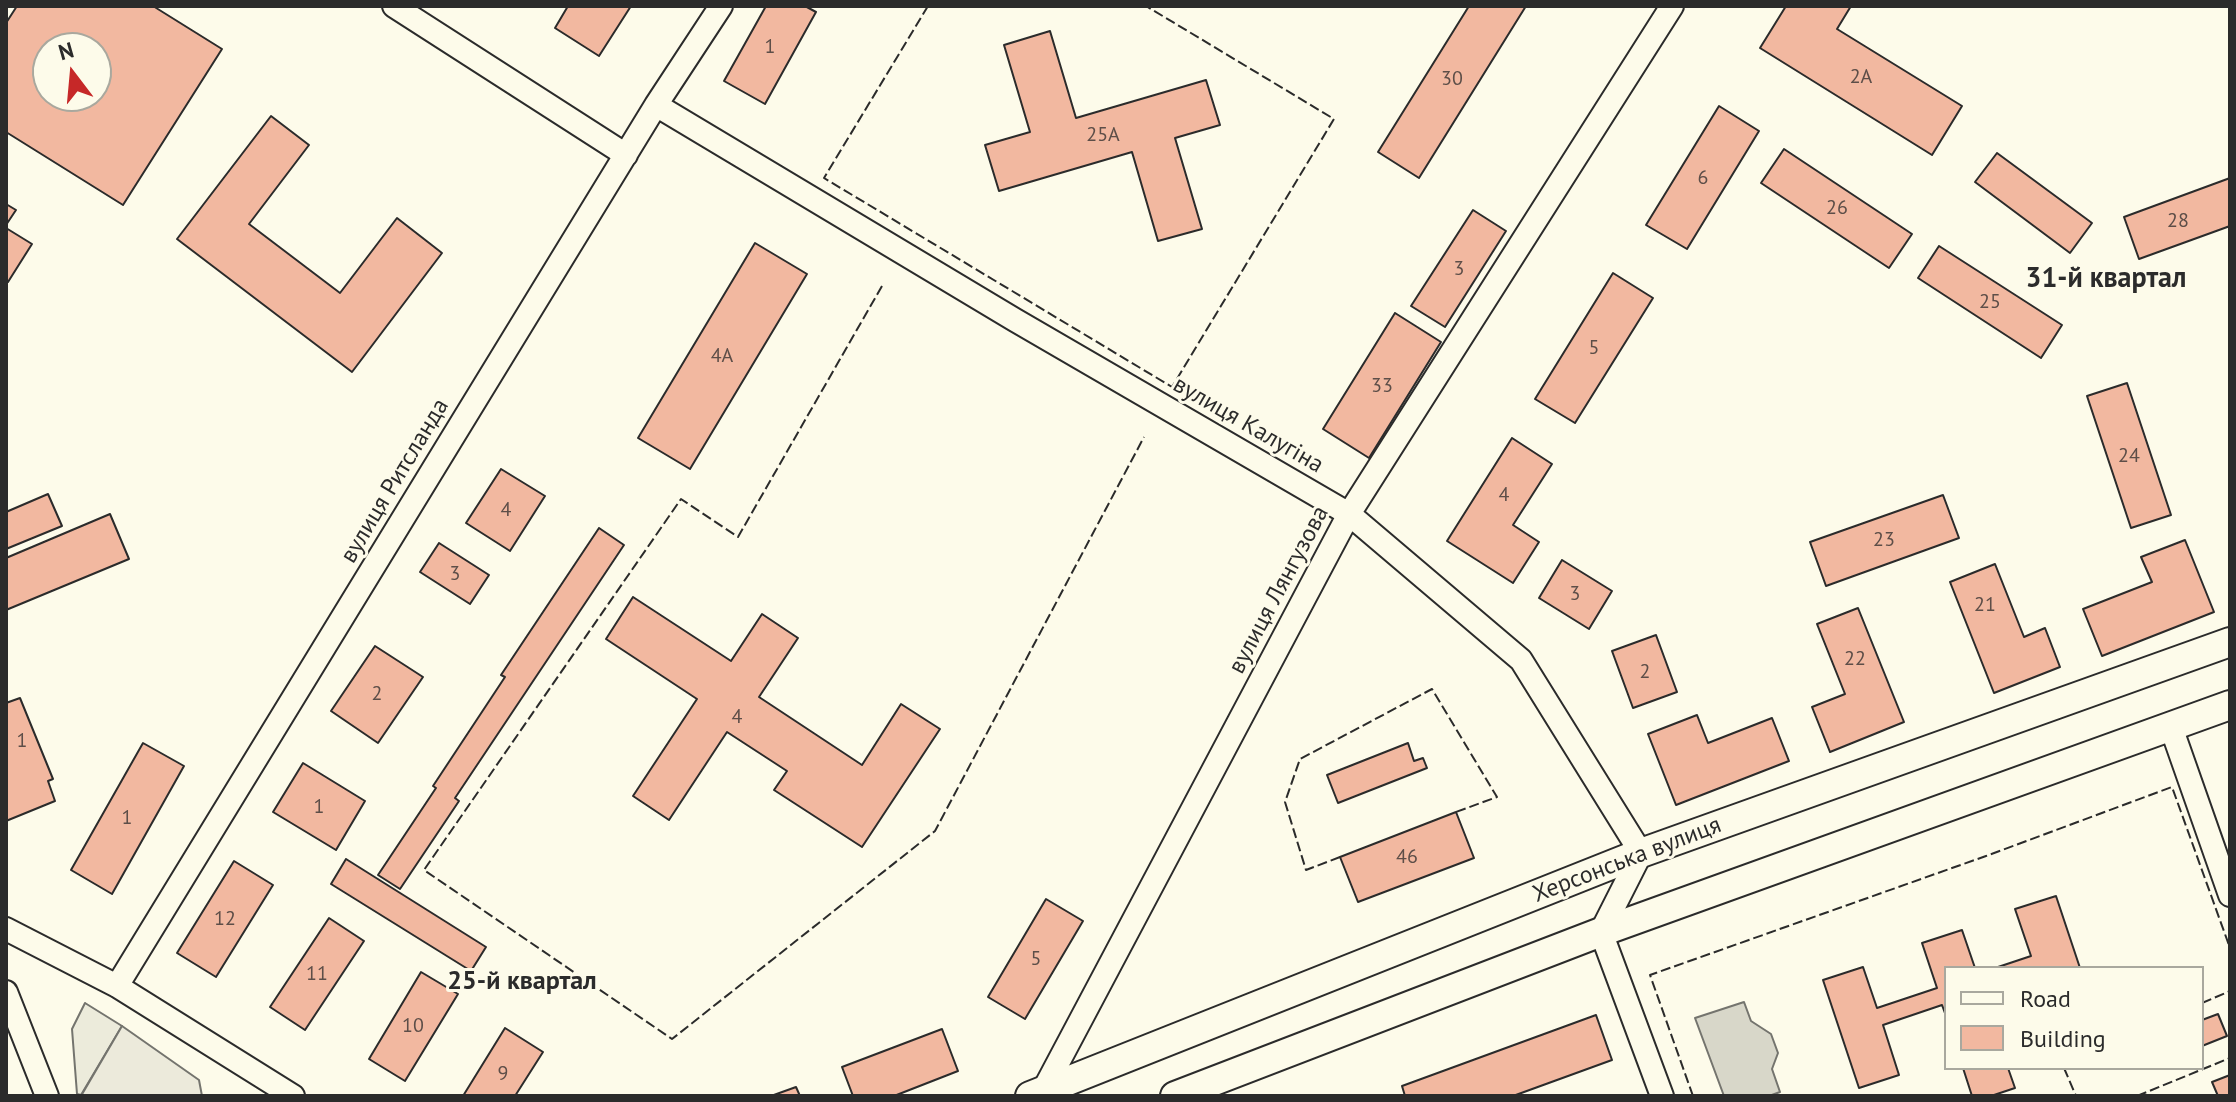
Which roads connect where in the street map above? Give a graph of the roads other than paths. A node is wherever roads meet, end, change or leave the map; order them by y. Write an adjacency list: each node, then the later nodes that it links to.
1 (394, 6): 5 (street)
2 (721, 6): 4 (street, вулиця Ритсланда)
3 (1672, 6): 6 (street, вулиця Лянгузова)
4 (656, 105): 5 (street, вулиця Ритсланда); 6 (street, вулиця Калугіна)
5 (626, 155): 14 (street, вулиця Ритсланда)
6 (1349, 514): 10 (street, вулиця Калугіна); 16 (street, вулиця Лянгузова)
7 (2230, 642): 10 (street, Херсонська вулиця)
8 (2230, 705): 9 (street)
9 (2171, 727): 11 (street); 13 (street)
10 (1641, 853): 13 (street); 16 (street, Херсонська вулиця)
11 (2230, 895)
12 (6, 929): 14 (street)
13 (1601, 932): 19 (street); 20 (street)
14 (117, 986): 18 (street)
15 (6, 992): 17 (street)
16 (1039, 1094)
17 (47, 1096)
18 (293, 1096)
19 (1175, 1096)
20 (1662, 1096)

